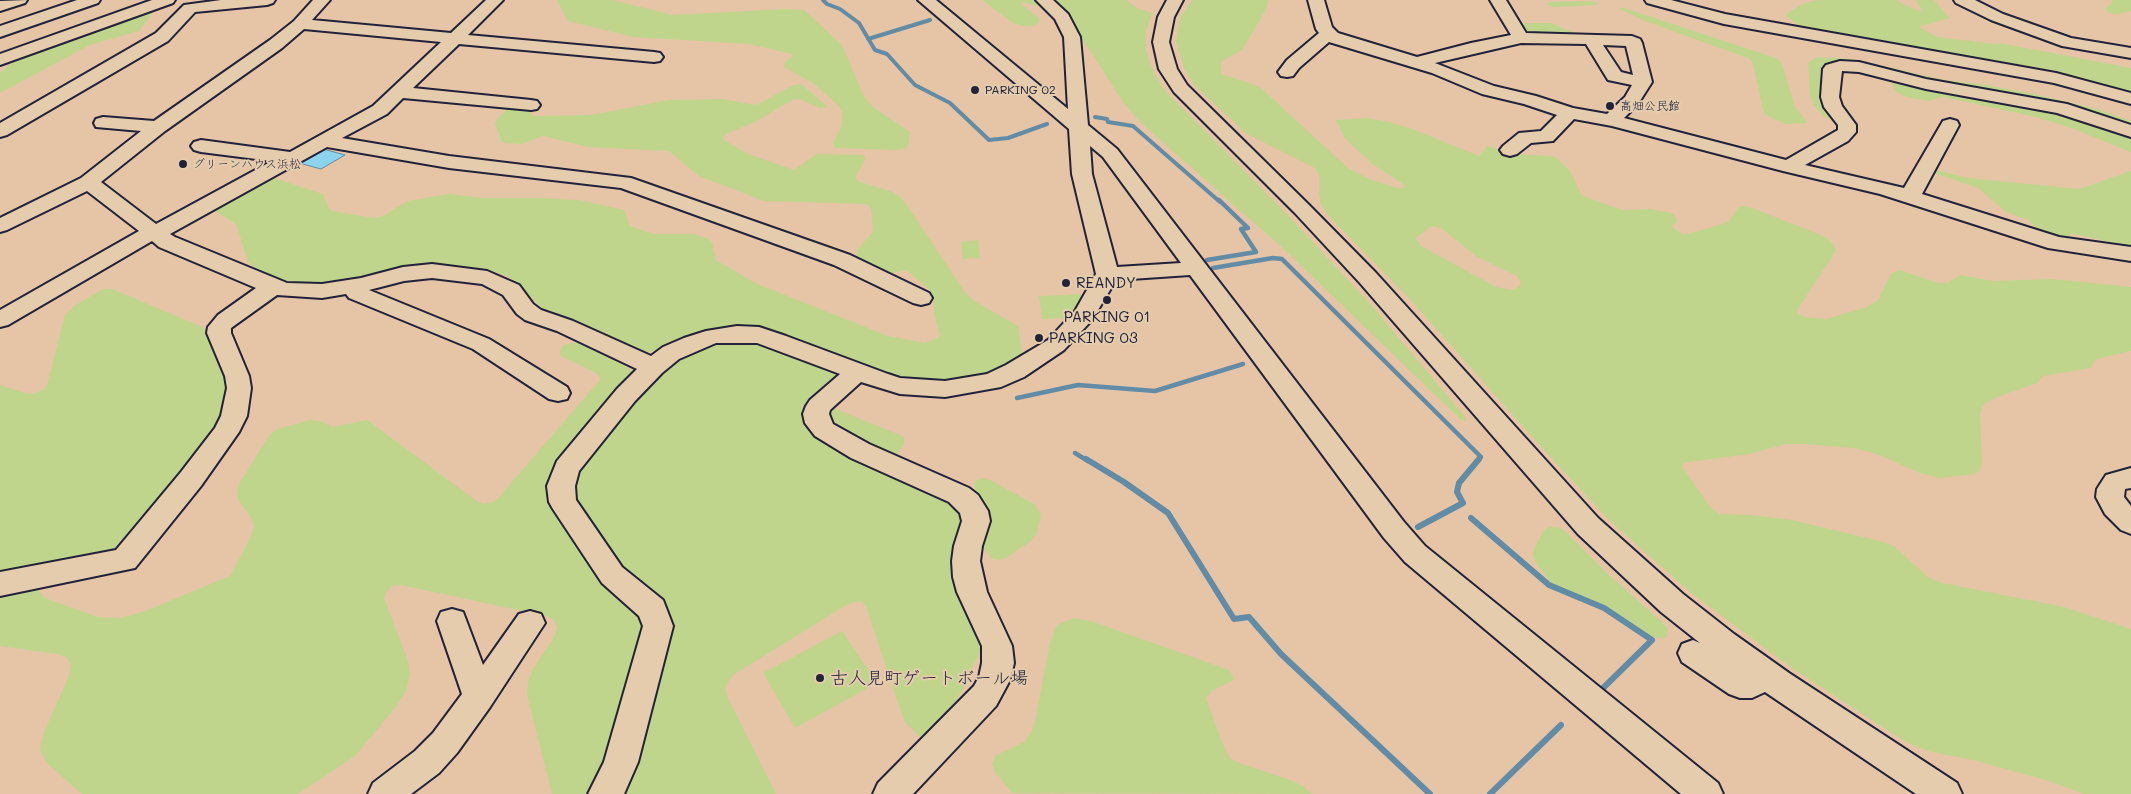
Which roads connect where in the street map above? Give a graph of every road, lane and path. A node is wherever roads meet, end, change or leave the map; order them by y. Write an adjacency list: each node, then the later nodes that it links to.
1 (19, 0): 14 (street)
2 (92, 0): 16 (street)
3 (167, 0): 23 (street)
4 (267, 0): 36 (street)
5 (322, 0): 15 (street)
6 (495, 0): 18 (street)
7 (926, 0): 35 (street)
8 (1044, 0): 35 (street)
9 (1176, 0): 63 (street)
10 (1316, 0): 17 (street)
11 (1498, 0): 19 (street)
12 (1653, 0): 28 (street)
13 (1962, 0): 21 (street)
14 (0, 6)
15 (300, 24): 18 (street); 34 (street)
16 (0, 32)
17 (1328, 34): 24 (street); 25 (street)
18 (456, 38): 22 (street); 27 (street)
19 (1521, 38): 20 (street); 24 (street)
20 (1591, 40): 26 (street); 26 (street)
21 (2131, 53)
22 (654, 57)
23 (1, 59)
24 (1420, 63): 30 (street)
25 (1287, 72)
26 (1642, 82): 31 (street)
27 (399, 92): 29 (street); 38 (street)
28 (2131, 99)
29 (531, 105)
30 (1570, 113): 31 (street); 40 (street)
31 (1611, 121): 42 (street)
32 (103, 123): 34 (street)
33 (1950, 125): 44 (street)
34 (158, 127): 43 (street)
35 (1078, 127): 48 (street); 49 (street)
36 (0, 131)
37 (2131, 131): 42 (street)
38 (325, 141): 41 (street); 52 (street)
39 (202, 146): 41 (street)
40 (1510, 150)
41 (294, 158): 46 (street)
42 (1790, 167): 44 (street)
43 (88, 182): 45 (street); 46 (street)
44 (1910, 196): 47 (street)
45 (0, 226)
46 (154, 232): 51 (street); 53 (street)
47 (2131, 254)
48 (1196, 267): 49 (street); 68 (street)
49 (1107, 274): 55 (street)
50 (358, 286): 51 (street); 54 (street); 56 (street)
51 (273, 287): 59 (street)
52 (921, 298)
53 (0, 320)
54 (653, 367): 55 (street); 66 (street)
55 (858, 372): 67 (street)
56 (558, 393)
57 (2131, 478): 58 (street)
58 (2131, 523)
59 (0, 584)
60 (452, 621): 64 (street)
61 (530, 623): 64 (street)
62 (1693, 653): 63 (street)
63 (1764, 673): 69 (street)
64 (479, 697): 65 (street)
65 (385, 794)
66 (605, 794)
67 (890, 794)
68 (1706, 794)
69 (1945, 794)

